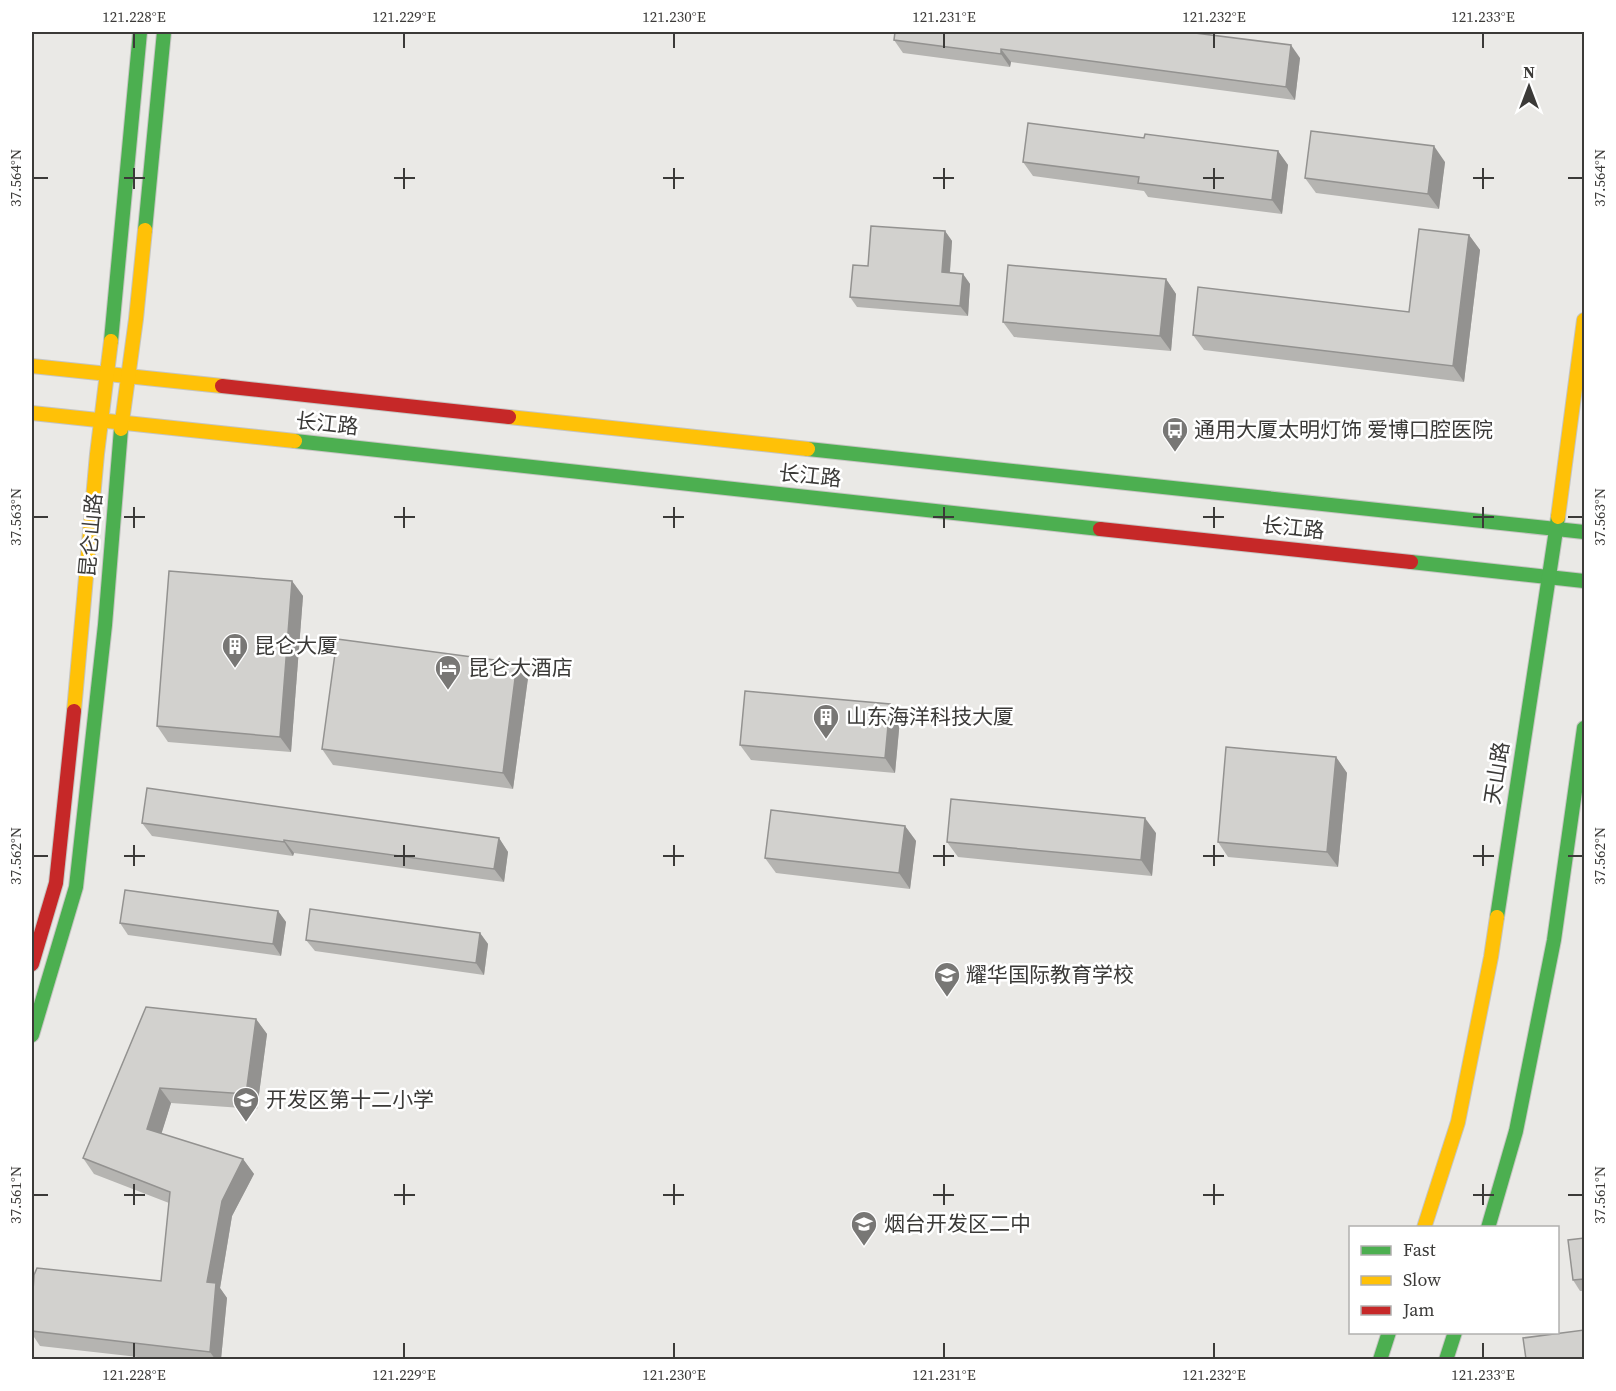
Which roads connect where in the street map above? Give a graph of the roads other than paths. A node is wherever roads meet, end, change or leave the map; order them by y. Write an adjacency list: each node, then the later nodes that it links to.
1 (140, 32): 5 (street, 昆仑山路)
2 (164, 32): 6 (street, 昆仑山路)
3 (1584, 320): 10 (street, 天山路)
4 (32, 366): 5 (street, 长江路)
5 (108, 375): 6 (street, 长江路); 8 (street, 昆仑山路)
6 (129, 378): 9 (street, 昆仑山路); 10 (street, 长江路)
7 (32, 413): 8 (street, 长江路)
8 (101, 422): 9 (street, 长江路); 15 (street, 昆仑山路)
9 (123, 424): 12 (street, 长江路); 16 (street, 昆仑山路)
10 (1556, 528): 11 (street, 长江路); 12 (street, 天山路)
11 (1584, 532)
12 (1550, 576): 13 (street, 长江路); 17 (street, 天山路)
13 (1584, 581)
14 (1584, 728): 18 (street)
15 (32, 964)
16 (32, 1035)
17 (1424, 1226)
18 (1488, 1226)
19 (1388, 1334): 21 (street)
20 (1454, 1334): 22 (street)
21 (1380, 1359)
22 (1446, 1359)

